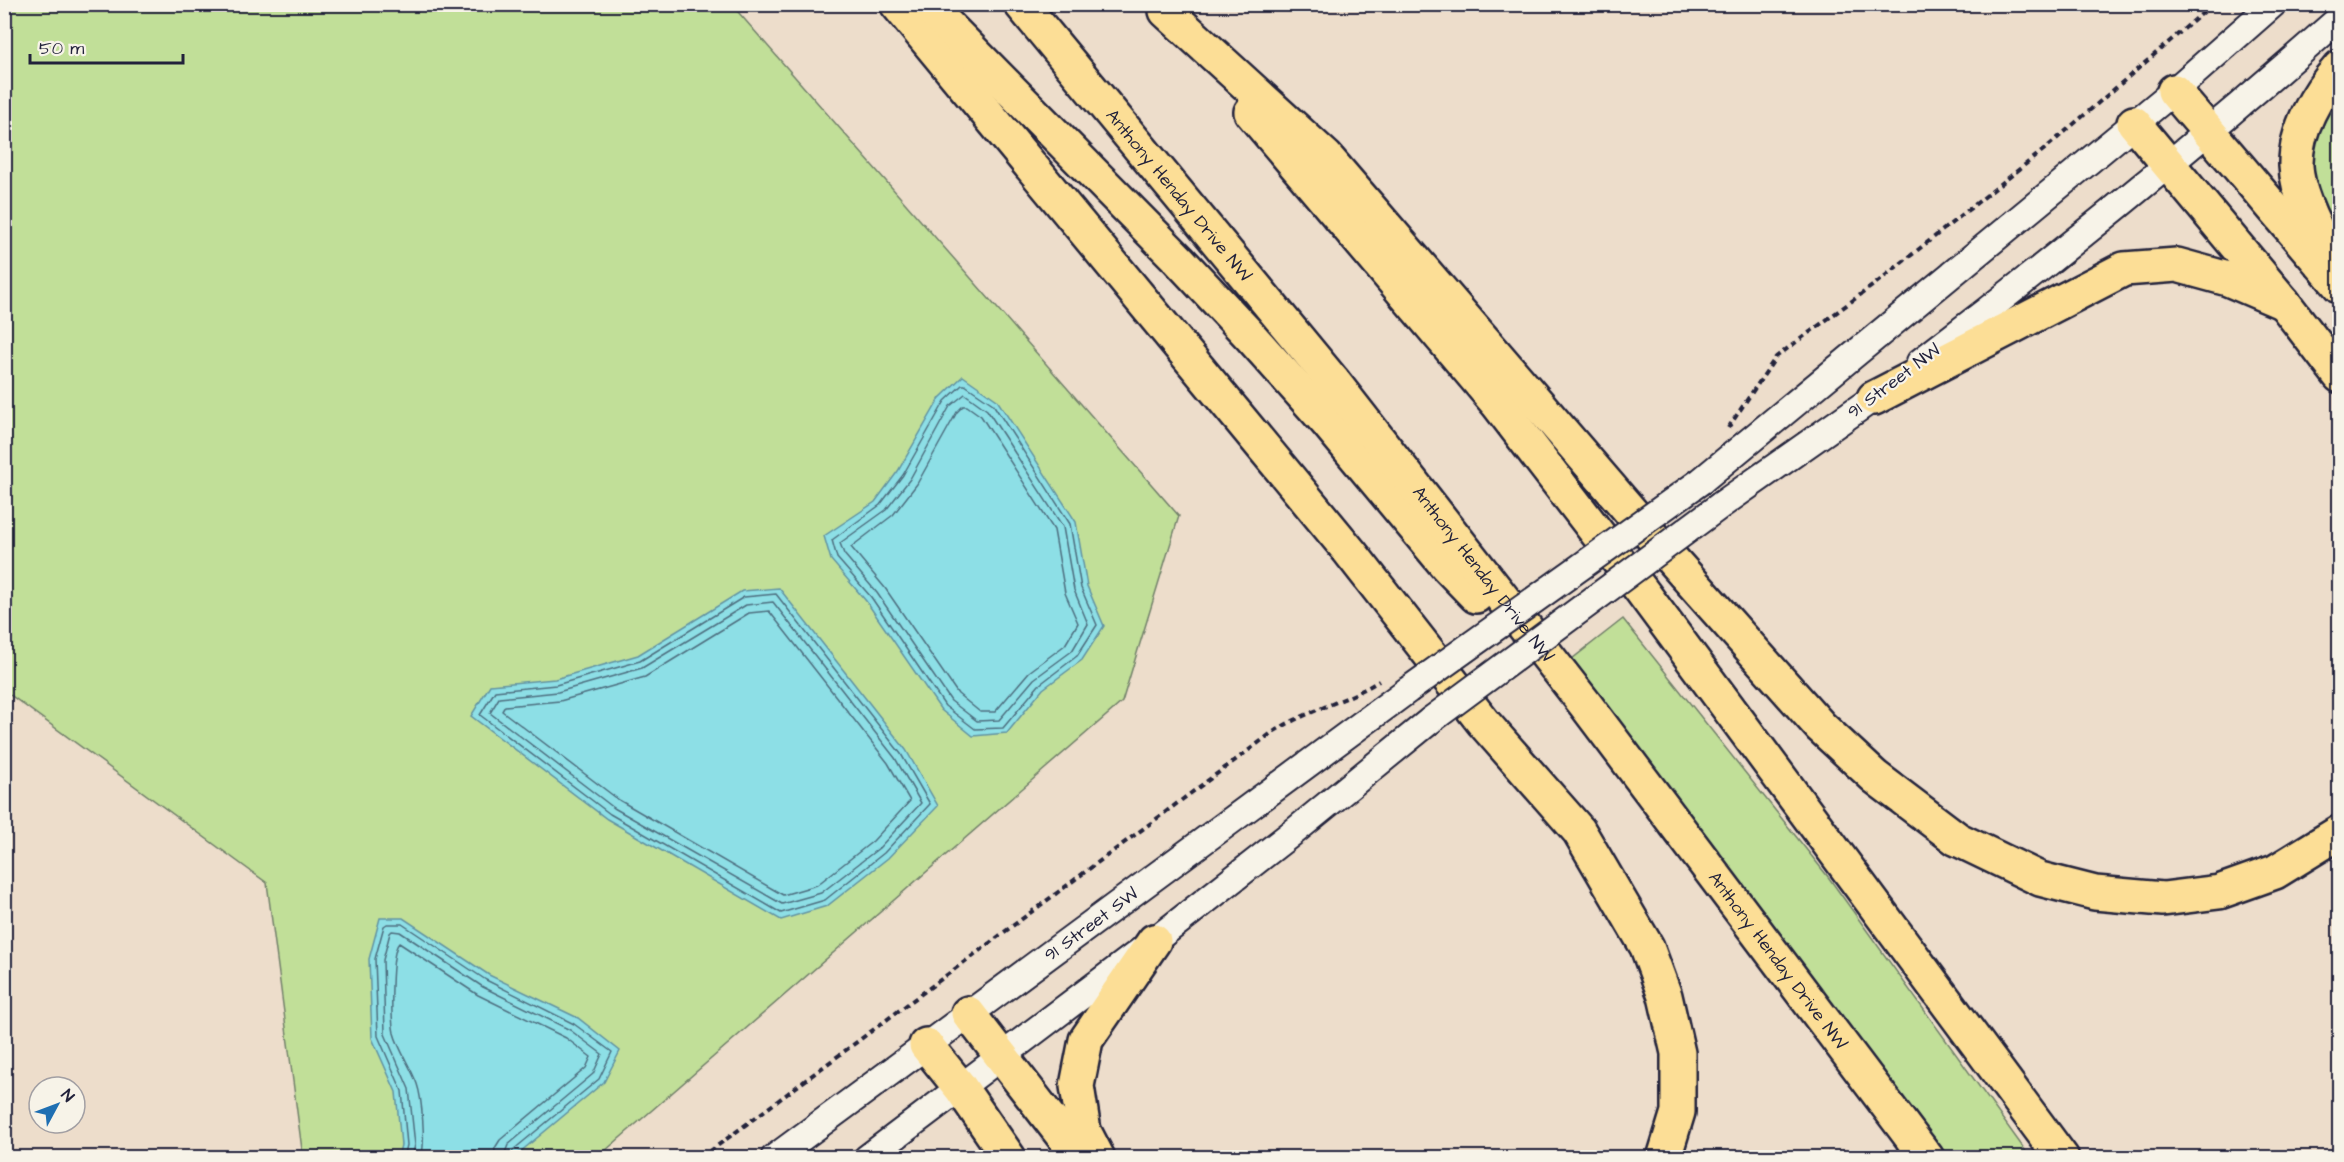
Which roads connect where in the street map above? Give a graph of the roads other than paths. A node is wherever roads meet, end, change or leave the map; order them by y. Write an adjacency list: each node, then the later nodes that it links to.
1 (897, 4): 29 (highway)
2 (926, 4): 17 (highway)
3 (1021, 4): 17 (highway, Anthony Henday Drive NW)
4 (2273, 4): 8 (main road)
5 (1164, 8): 18 (highway); 31 (highway)
6 (2340, 18): 10 (main road, 91 Street NW)
7 (2340, 67): 12 (highway)
8 (2174, 91): 9 (main road); 10 (highway)
9 (2134, 123): 11 (highway); 20 (main road, 91 Street SW, bridge)
10 (2209, 132): 11 (main road, 91 Street NW); 13 (highway)
11 (2170, 164): 14 (highway); 16 (main road, 91 Street NW)
12 (2340, 271)
13 (2340, 286)
14 (2284, 303): 15 (highway); 16 (highway)
15 (2340, 376)
16 (1874, 398): 19 (main road, 91 Street NW, bridge)
17 (1585, 704): 30 (highway, Anthony Henday Drive NW)
18 (2340, 832)
19 (1154, 941): 22 (main road); 28 (highway)
20 (968, 1013): 21 (main road, 91 Street SW); 22 (highway)
21 (926, 1045): 23 (highway); 24 (main road, 91 Street SW)
22 (1001, 1056): 23 (main road); 27 (highway)
23 (960, 1087): 25 (main road); 26 (highway)
24 (774, 1158)
25 (867, 1158)
26 (1009, 1158)
27 (1080, 1158)
28 (1098, 1158)
29 (1664, 1158)
30 (1927, 1158)
31 (2062, 1158)

